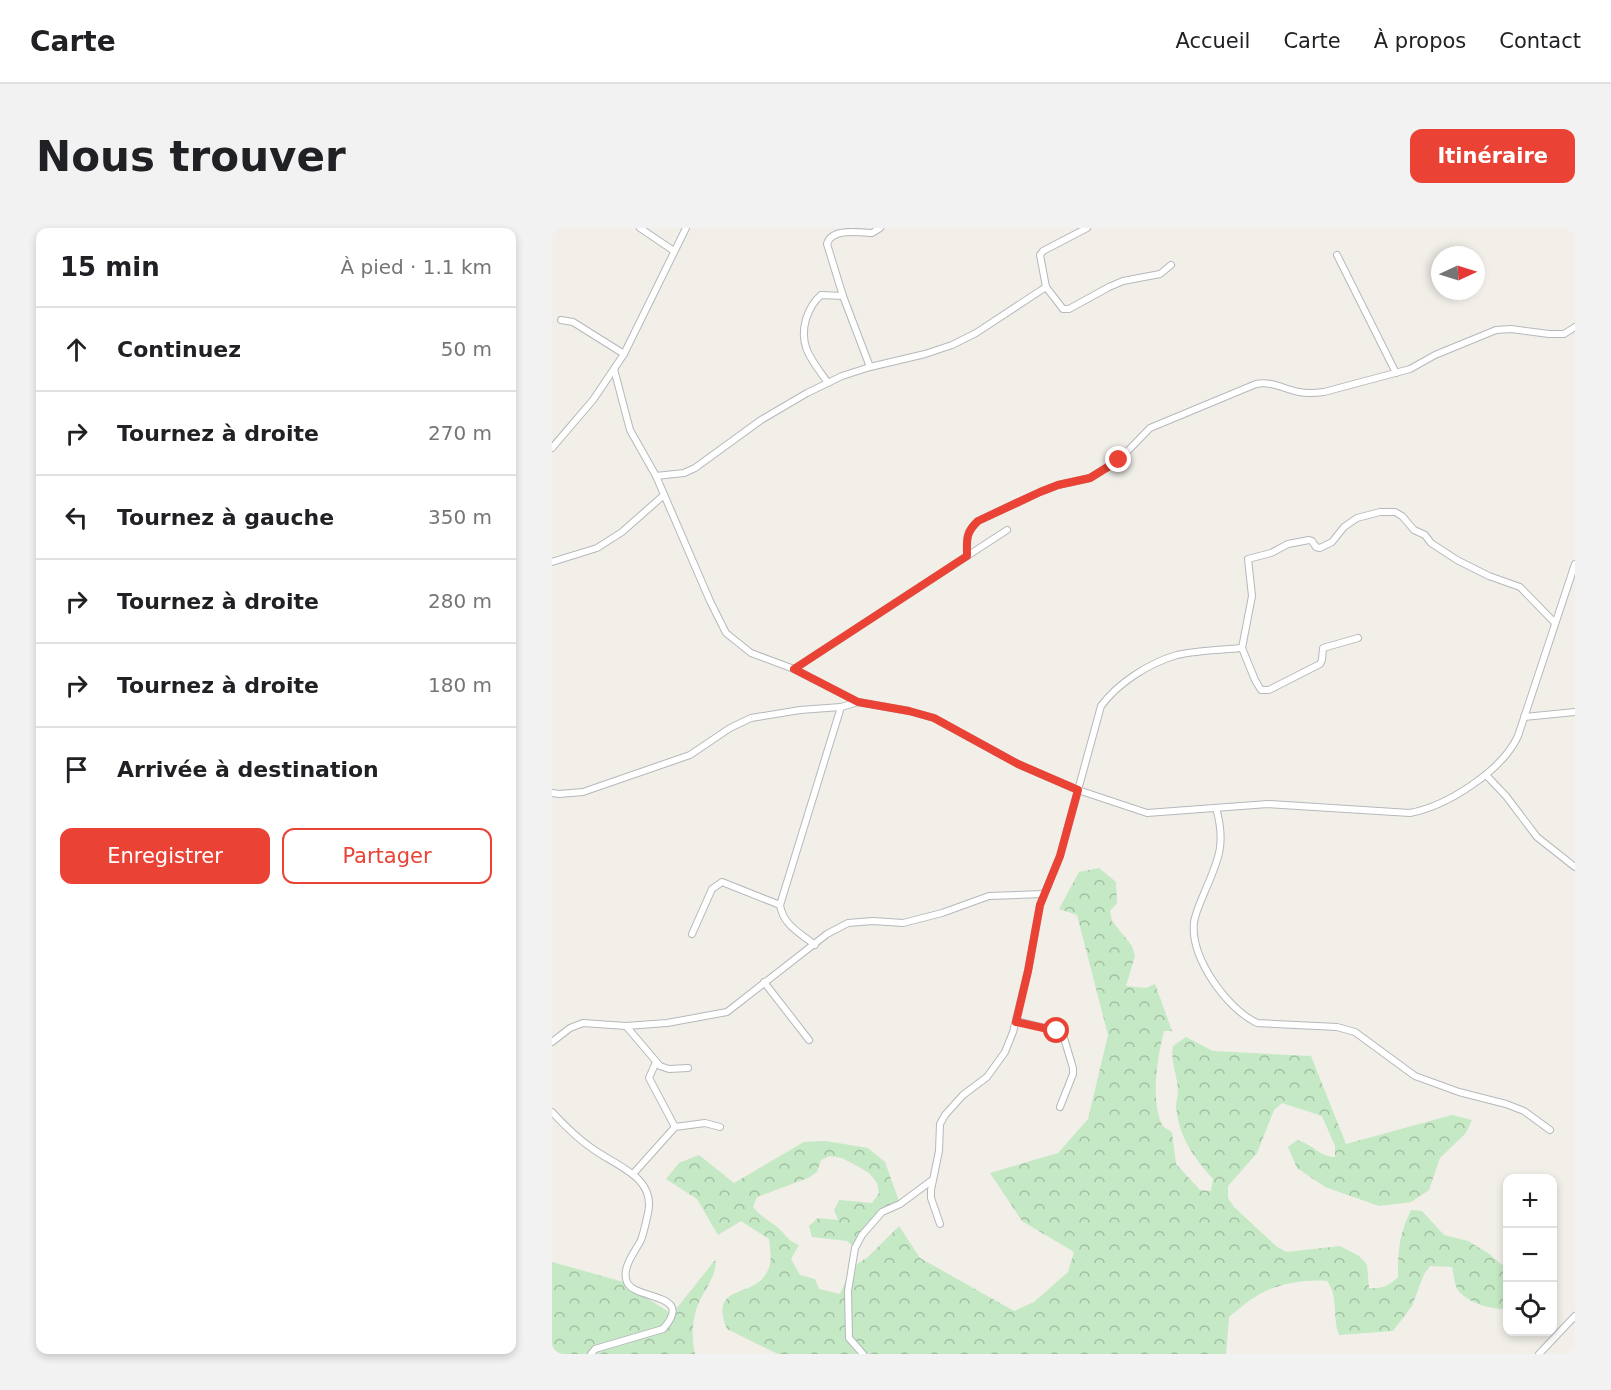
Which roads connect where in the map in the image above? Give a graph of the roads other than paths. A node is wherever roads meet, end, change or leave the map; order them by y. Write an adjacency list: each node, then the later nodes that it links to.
1 (640, 228): 5 (street)
2 (686, 228): 5 (street)
3 (880, 228): 9 (street)
4 (1087, 228): 8 (street)
5 (674, 251): 12 (street)
6 (1336, 255): 15 (street)
7 (1172, 265): 8 (street)
8 (1046, 287): 13 (street)
9 (843, 296): 13 (street); 16 (street)
10 (561, 320): 12 (street)
11 (1575, 327): 15 (street)
12 (624, 354): 14 (street)
13 (870, 367): 16 (street)
14 (614, 369): 17 (street); 18 (street)
15 (1396, 373): 21 (street)
16 (828, 383): 18 (street)
17 (552, 448)
18 (656, 476): 19 (street)
19 (664, 495): 22 (street); 27 (street)
20 (1007, 530): 21 (street)
21 (967, 556): 27 (street)
22 (552, 562)
23 (1575, 564): 24 (street)
24 (1555, 623): 26 (street); 31 (street)
25 (1358, 638): 26 (street)
26 (1242, 648): 33 (street)
27 (794, 669): 28 (street)
28 (858, 702): 29 (street); 33 (street)
29 (841, 707): 34 (street); 38 (street)
30 (1575, 712): 31 (street)
31 (1524, 717): 32 (street)
32 (1486, 775): 35 (street); 36 (street)
33 (1078, 790): 35 (street); 37 (street)
34 (552, 793)
35 (1216, 808): 52 (street)
36 (1575, 867)
37 (1043, 894): 40 (street); 42 (street)
38 (780, 905): 39 (street); 40 (street)
39 (692, 934)
40 (815, 945): 41 (street)
41 (764, 982): 43 (street); 44 (street)
42 (1016, 1022): 48 (street); 54 (street)
43 (626, 1026): 45 (street); 46 (street)
44 (809, 1040)
45 (552, 1042)
46 (656, 1062): 47 (street); 50 (street)
47 (688, 1068)
48 (1060, 1107)
49 (552, 1112): 53 (street)
50 (675, 1127): 51 (street); 53 (street)
51 (720, 1127)
52 (1550, 1130)
53 (633, 1174): 57 (street)
54 (931, 1181): 55 (street); 58 (street)
55 (940, 1224)
56 (1575, 1316): 59 (street)
57 (591, 1354)
58 (863, 1354)
59 (1539, 1354)

